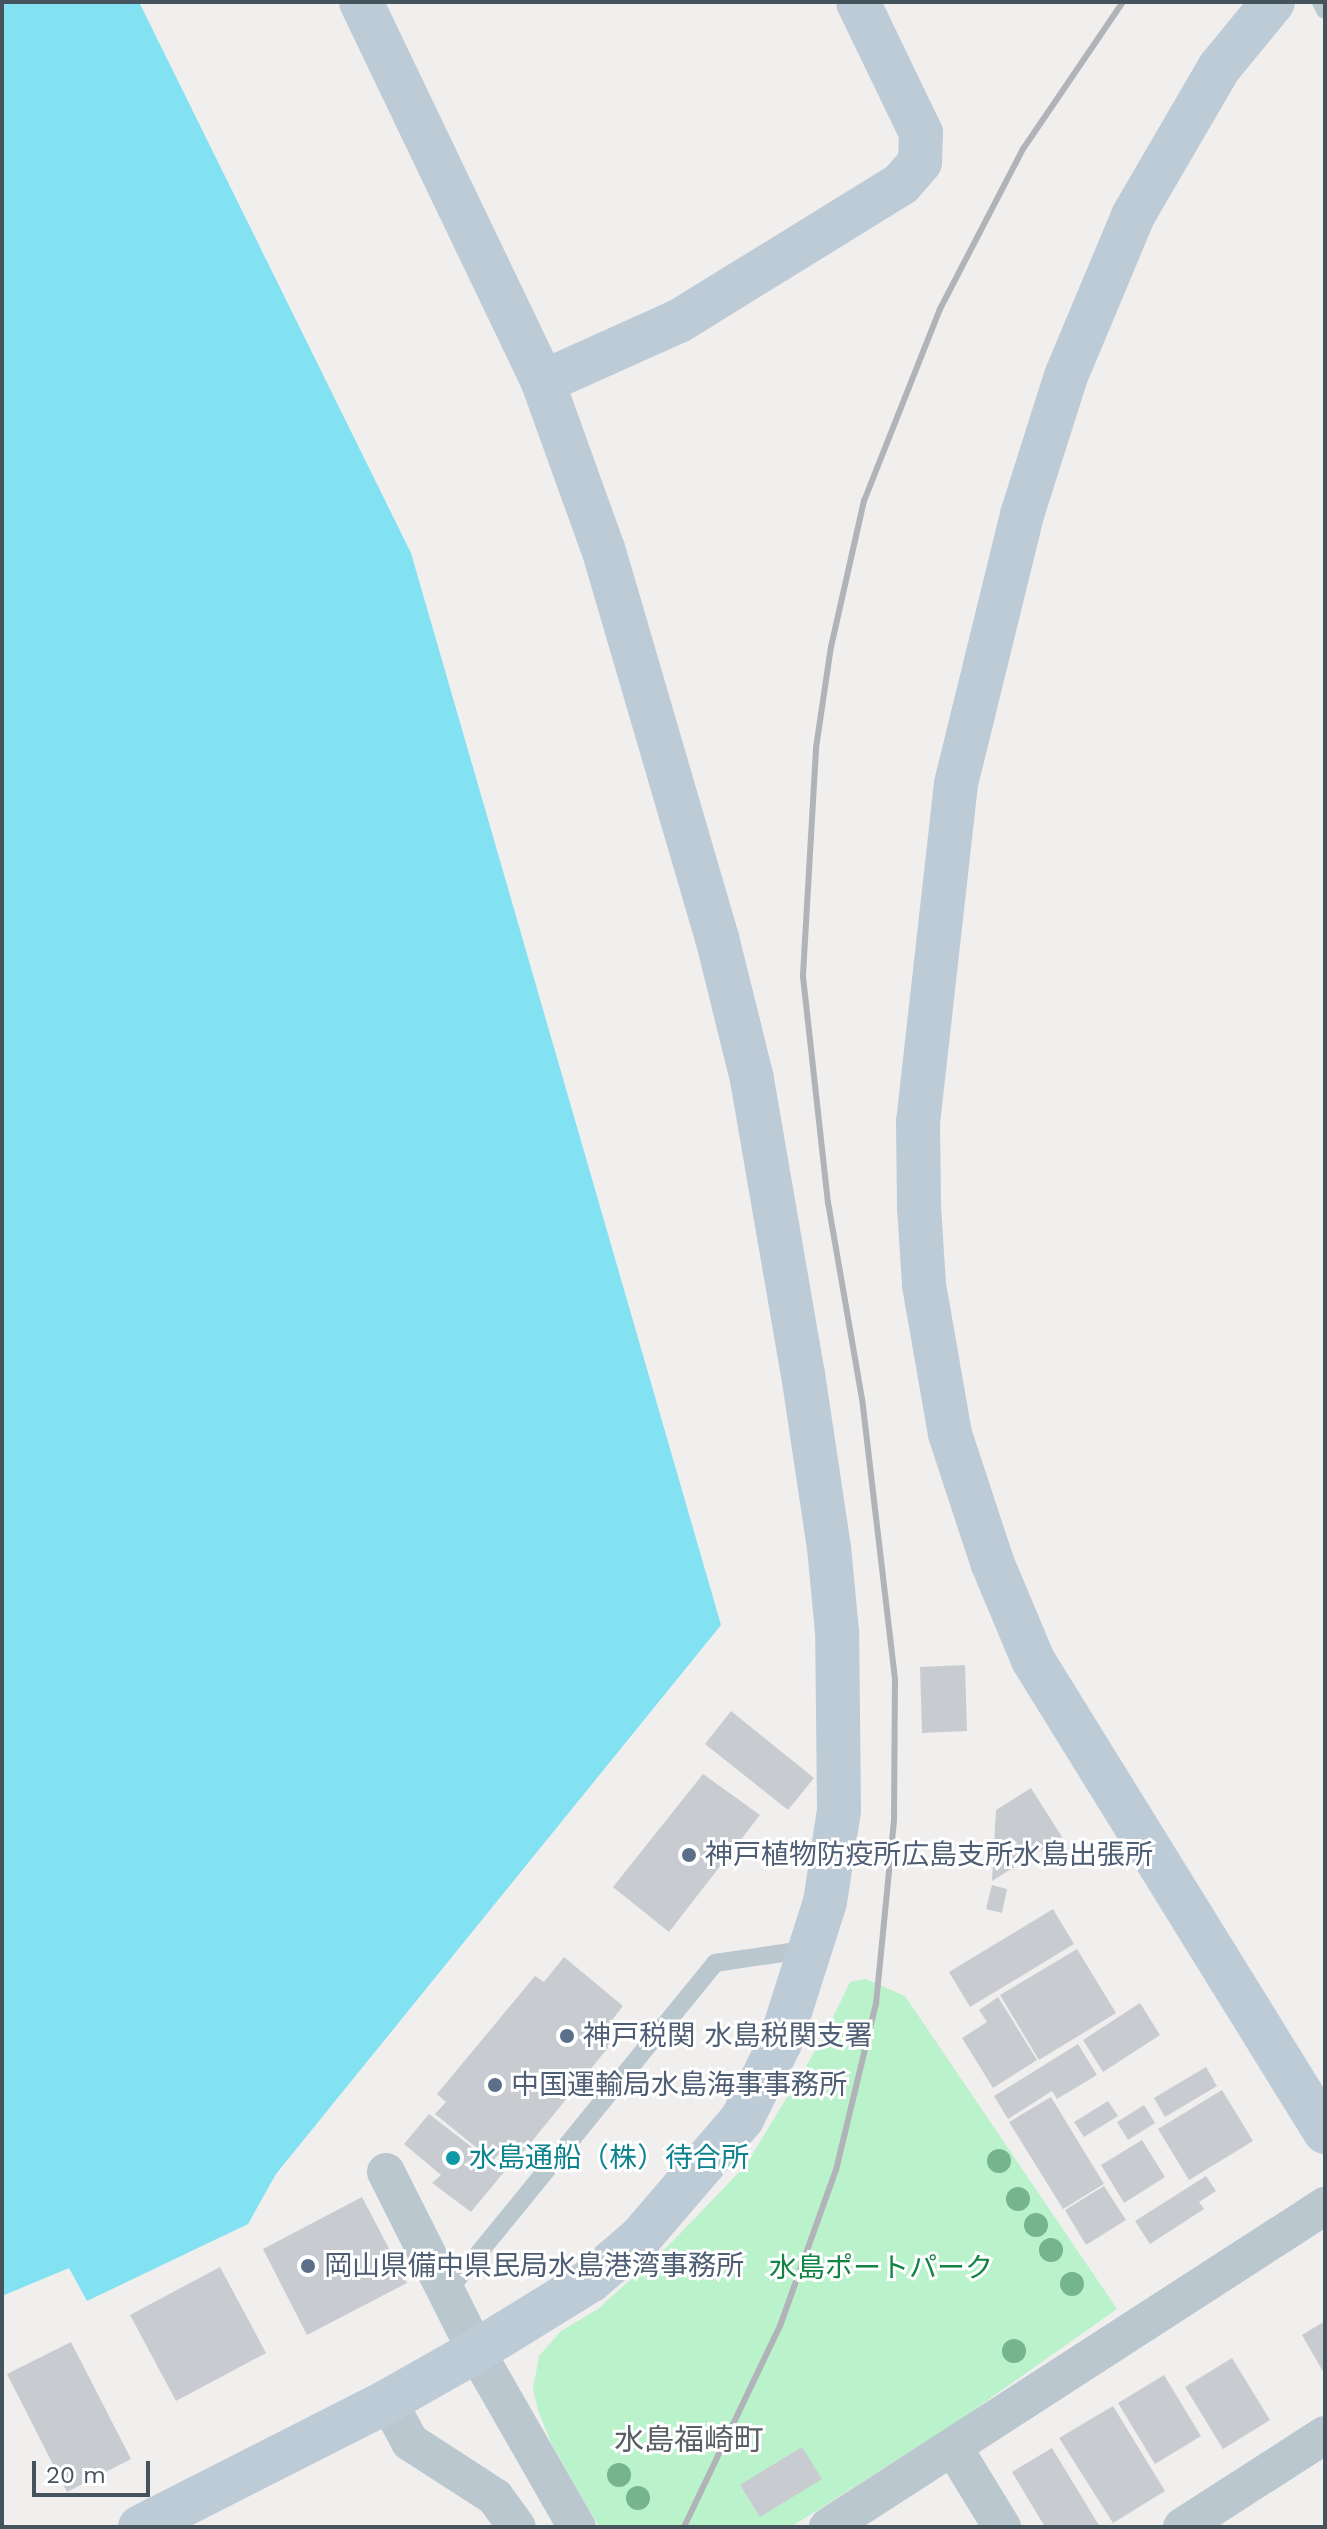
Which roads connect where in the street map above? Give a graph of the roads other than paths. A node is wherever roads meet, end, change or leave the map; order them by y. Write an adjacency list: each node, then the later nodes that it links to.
1 (361, 2): 6 (street)
2 (858, 2): 6 (street)
3 (1273, 2): 8 (street)
4 (1321, 2): 5 (lane)
5 (1325, 10)
6 (543, 382): 7 (street)
7 (811, 1949): 11 (lane); 12 (street)
8 (1325, 2132)
9 (386, 2172): 11 (street)
10 (1325, 2206): 15 (street)
11 (447, 2292): 12 (street)
12 (476, 2351): 13 (street); 18 (street)
13 (388, 2401): 16 (street); 17 (street)
14 (1325, 2435): 21 (street)
15 (953, 2447): 19 (street); 20 (street)
16 (140, 2527)
17 (517, 2527)
18 (577, 2527)
19 (828, 2527)
20 (1002, 2527)
21 (1182, 2527)

